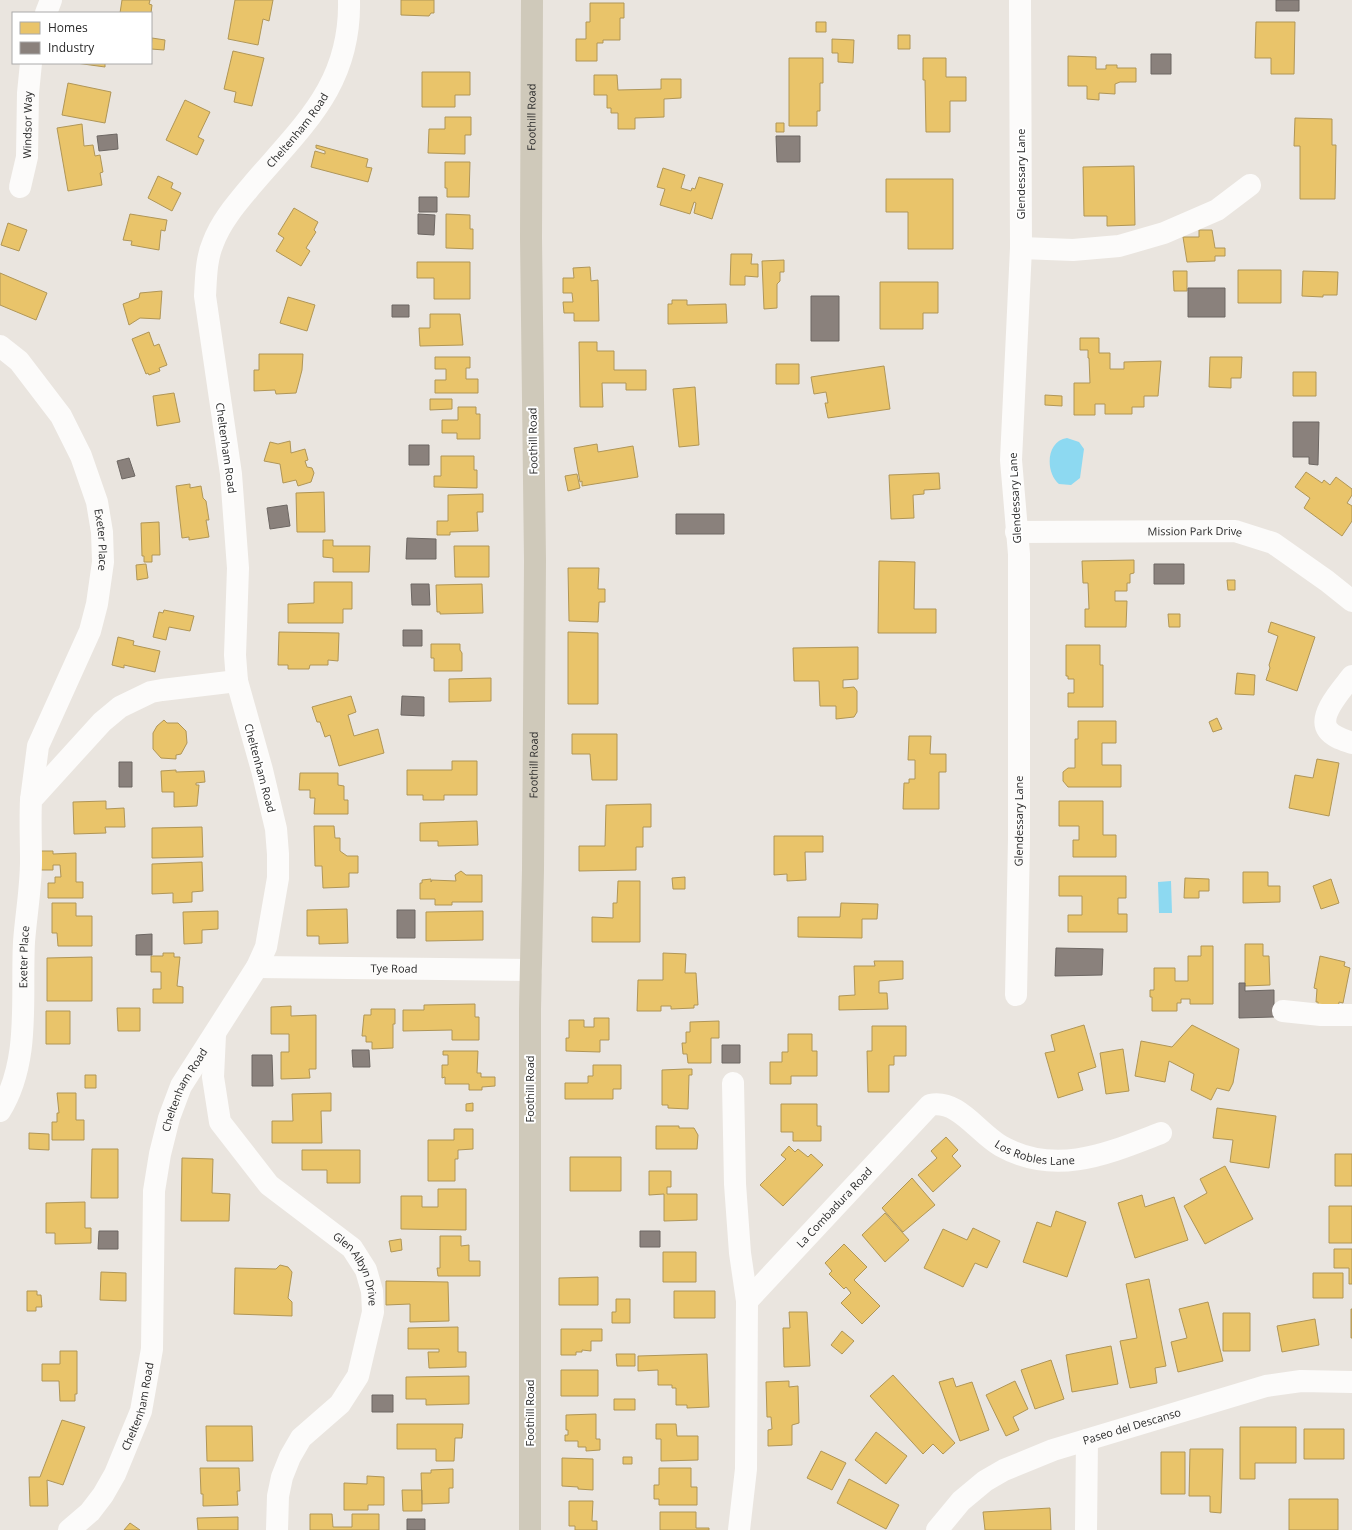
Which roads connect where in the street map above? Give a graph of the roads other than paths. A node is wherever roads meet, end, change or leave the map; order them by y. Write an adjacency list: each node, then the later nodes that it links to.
1 (51, 0): 5 (street)
2 (349, 0): 14 (street, Cheltenham Road)
3 (532, 0): 18 (main road, Foothill Road)
4 (1020, 0): 9 (street, Glendessary Lane)
5 (46, 12)
6 (31, 64): 8 (street, Windsor Way)
7 (1250, 185): 9 (street)
8 (20, 187)
9 (1021, 248): 11 (street, Glendessary Lane)
10 (0, 346): 16 (street, Exeter Place)
11 (1016, 532): 12 (street, Mission Park Drive); 19 (street, Glendessary Lane)
12 (1352, 602)
13 (1352, 676): 15 (street)
14 (237, 681): 16 (street); 17 (street, Cheltenham Road)
15 (1352, 743)
16 (30, 800): 24 (street, Exeter Place)
17 (258, 967): 18 (street, Tye Road); 22 (street, Cheltenham Road)
18 (531, 970): 32 (main road, Foothill Road)
19 (1016, 995)
20 (1283, 1011): 21 (street)
21 (1352, 1015)
22 (216, 1032): 30 (street, Cheltenham Road); 31 (street, Glen Albyn Drive)
23 (732, 1083): 27 (street)
24 (0, 1111)
25 (922, 1113): 26 (street, Los Robles Lane); 27 (street, La Combadura Road)
26 (1161, 1133)
27 (747, 1301): 33 (street)
28 (1352, 1382): 29 (street, Paseo del Descanso)
29 (1087, 1440): 34 (street, Paseo del Descanso); 35 (street)
30 (69, 1530)
31 (277, 1530)
32 (530, 1530)
33 (739, 1530)
34 (937, 1530)
35 (1086, 1530)

